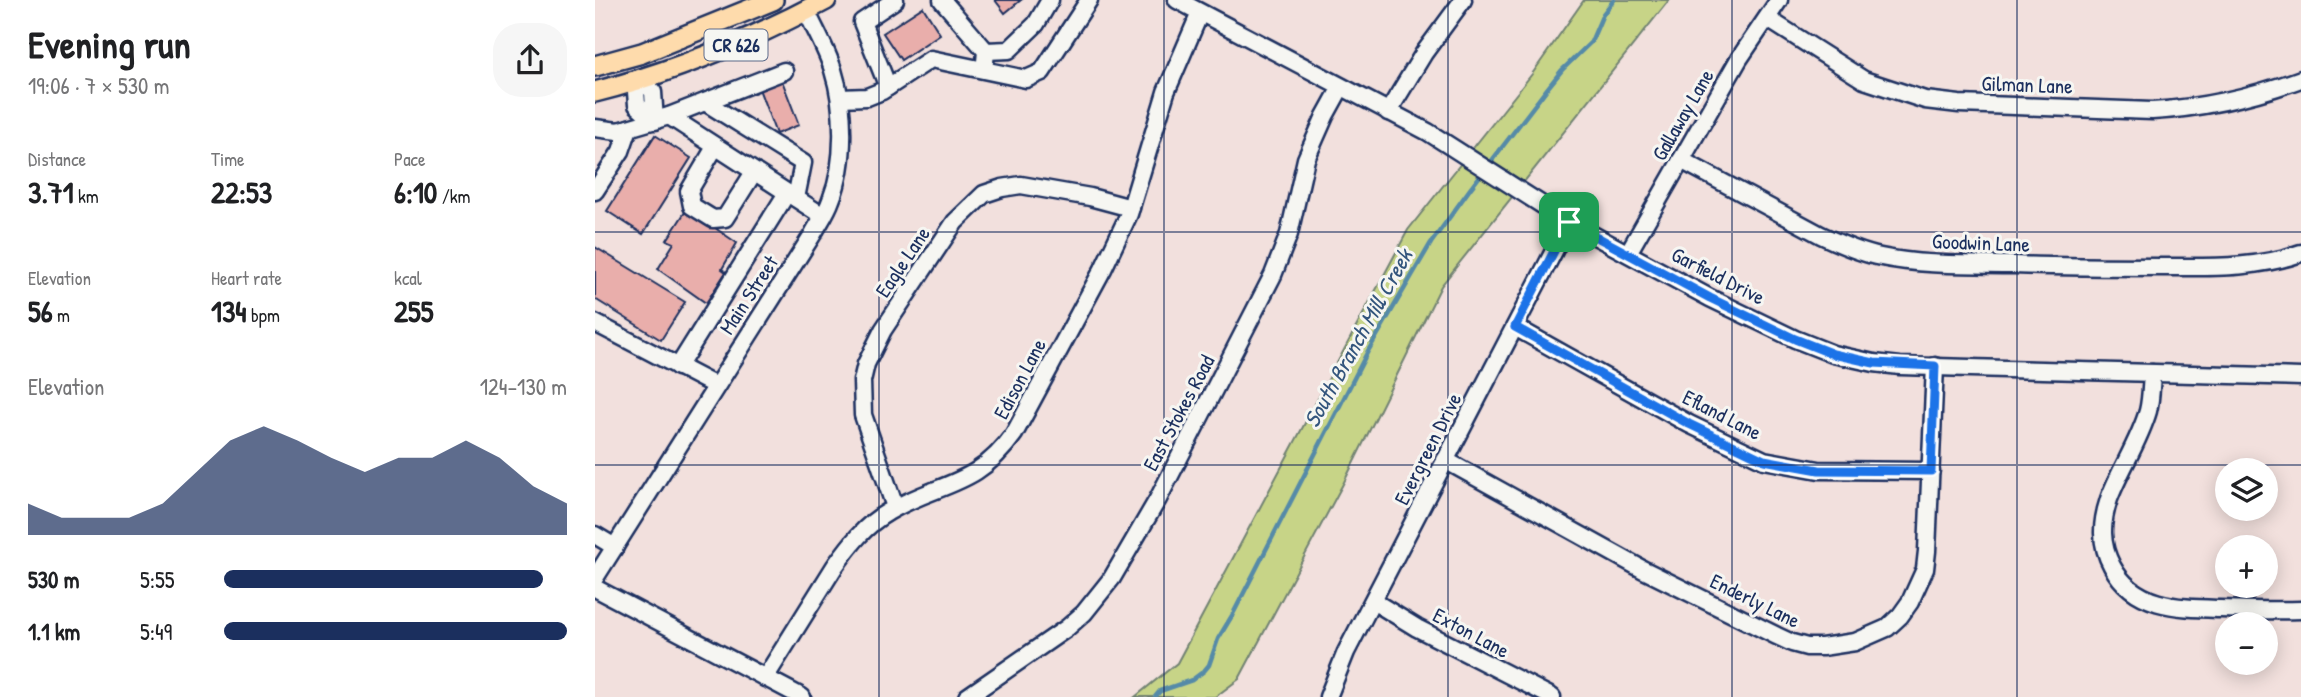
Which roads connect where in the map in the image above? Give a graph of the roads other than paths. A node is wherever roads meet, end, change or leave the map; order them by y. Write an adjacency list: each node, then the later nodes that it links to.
1 (773, 0): 14 (main road, CR 626)
2 (826, 0): 10 (main road, CR 626)
3 (895, 0): 21 (street)
4 (942, 0): 13 (street)
5 (1050, 0): 13 (street)
6 (1177, 0): 11 (street, Garfield Drive)
7 (1463, 0): 25 (street)
8 (1779, 0): 12 (street, Gallaway Lane)
9 (1087, 1): 16 (street)
10 (806, 10): 19 (main road, CR 626); 23 (street, Main Street)
11 (1200, 13): 20 (street, Garfield Drive); 34 (street, Edison Lane)
12 (1767, 19): 18 (street, Gilman Lane); 30 (street, Gallaway Lane)
13 (986, 51): 16 (street)
14 (642, 53): 15 (main road, CR 626); 19 (main road)
15 (595, 66)
16 (984, 70): 21 (street)
17 (784, 71): 24 (street)
18 (2301, 79)
19 (643, 80): 22 (main road, CR 626); 26 (street)
20 (1341, 87): 25 (street, Garfield Drive); 57 (street, East Stokes Road)
21 (888, 88): 23 (street)
22 (595, 92)
23 (840, 98): 35 (street, Main Street)
24 (705, 102): 26 (street); 33 (street)
25 (1388, 112): 36 (street, Garfield Drive)
26 (662, 118): 28 (street); 29 (street)
27 (595, 128): 28 (street)
28 (629, 128): 32 (street)
29 (715, 147): 31 (street); 31 (street)
30 (1681, 160): 37 (street, Gallaway Lane); 38 (street, Goodwin Lane)
31 (754, 172): 33 (street)
32 (595, 191)
33 (791, 195): 35 (street); 42 (street)
34 (1131, 208): 48 (street, Edison Lane); 48 (street, Eagle Lane)
35 (823, 216): 45 (street, Main Street)
36 (1569, 222): 37 (street, Garfield Drive); 40 (street, Evergreen Drive)
37 (1628, 253): 41 (street, Garfield Drive)
38 (2301, 254)
39 (595, 323): 42 (street)
40 (1515, 327): 46 (street, Evergreen Drive); 47 (street, Efland Lane)
41 (1935, 366): 43 (street, Garfield Drive); 47 (street, Enderly Lane)
42 (678, 367): 45 (street)
43 (2152, 373): 44 (street, Garfield Drive); 54 (street)
44 (2301, 377)
45 (716, 386): 50 (street, Main Street)
46 (1445, 460): 47 (street, Enderly Lane); 53 (street, Evergreen Drive)
47 (1931, 471)
48 (895, 507): 55 (street, Edison Lane)
49 (595, 535): 50 (street)
50 (615, 547): 51 (street, Main Street)
51 (595, 578)
52 (595, 588): 55 (street)
53 (1373, 601): 58 (street, Evergreen Drive); 59 (street, Exton Lane)
54 (2301, 610)
55 (765, 678): 56 (street)
56 (802, 697)
57 (967, 697)
58 (1328, 697)
59 (1552, 697)

